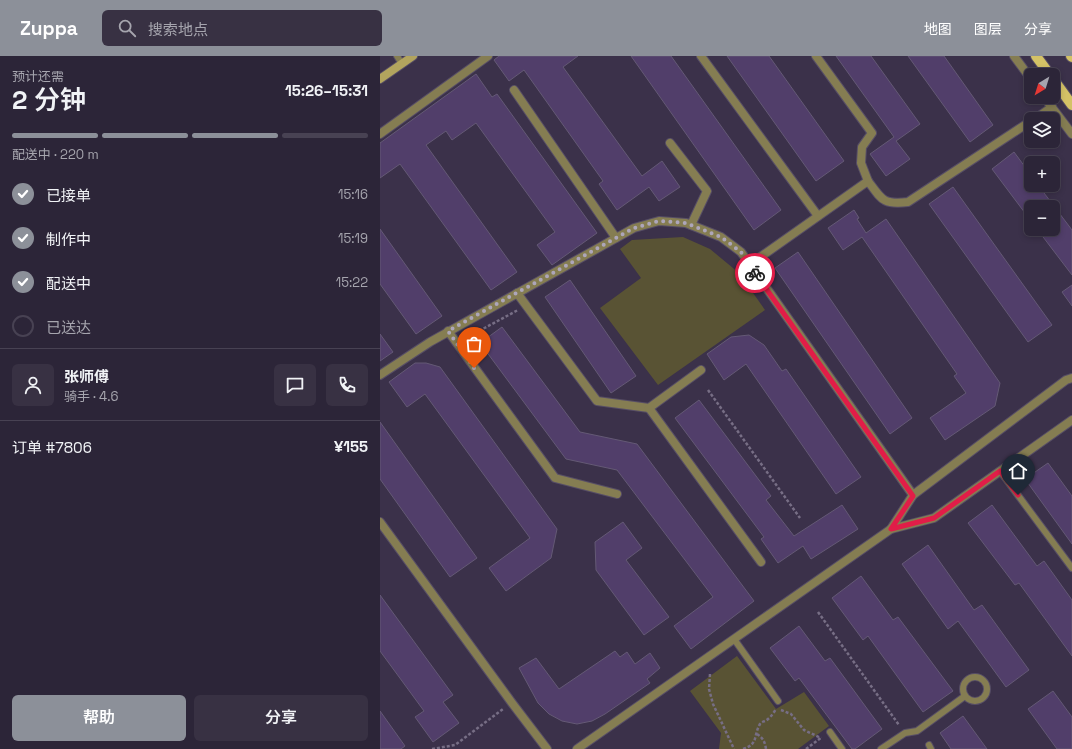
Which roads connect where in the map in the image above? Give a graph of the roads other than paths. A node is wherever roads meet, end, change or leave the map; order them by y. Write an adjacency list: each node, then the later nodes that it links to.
1 (397, 56): 8 (lane)
2 (413, 56): 8 (street)
3 (488, 56): 19 (street)
4 (701, 56): 23 (street)
5 (816, 56): 22 (street)
6 (1014, 56): 10 (street)
7 (1036, 56): 9 (main road)
8 (402, 64): 11 (street)
9 (1045, 68)
10 (1024, 70)
11 (380, 79)
12 (1060, 89): 15 (main road)
13 (514, 90): 25 (street)
14 (1049, 104): 16 (street)
15 (1072, 105)
16 (1052, 108): 17 (street); 20 (street)
17 (1046, 112)
18 (1024, 126): 22 (street)
19 (380, 134)
20 (1072, 134)
21 (670, 142): 24 (street)
22 (868, 181): 23 (street)
23 (818, 216): 26 (street)
24 (691, 225): 25 (street); 26 (street)
25 (616, 238): 27 (street)
26 (749, 265): 36 (street)
27 (517, 293): 28 (street); 32 (street)
28 (448, 331): 30 (street); 35 (street)
29 (701, 370): 32 (street)
30 (380, 375)
31 (1072, 378): 36 (street)
32 (649, 408): 39 (street)
33 (1072, 420): 34 (street)
34 (1000, 471): 38 (street); 40 (lane)
35 (617, 494)
36 (913, 496): 38 (street)
37 (380, 522): 45 (street)
38 (891, 529): 41 (street)
39 (762, 562)
40 (1072, 568)
41 (734, 639): 43 (lane); 46 (street)
42 (965, 696): 42 (lane); 48 (lane)
43 (778, 701)
44 (830, 732): 47 (lane)
45 (547, 749)
46 (577, 749)
47 (842, 749)
48 (881, 749)

